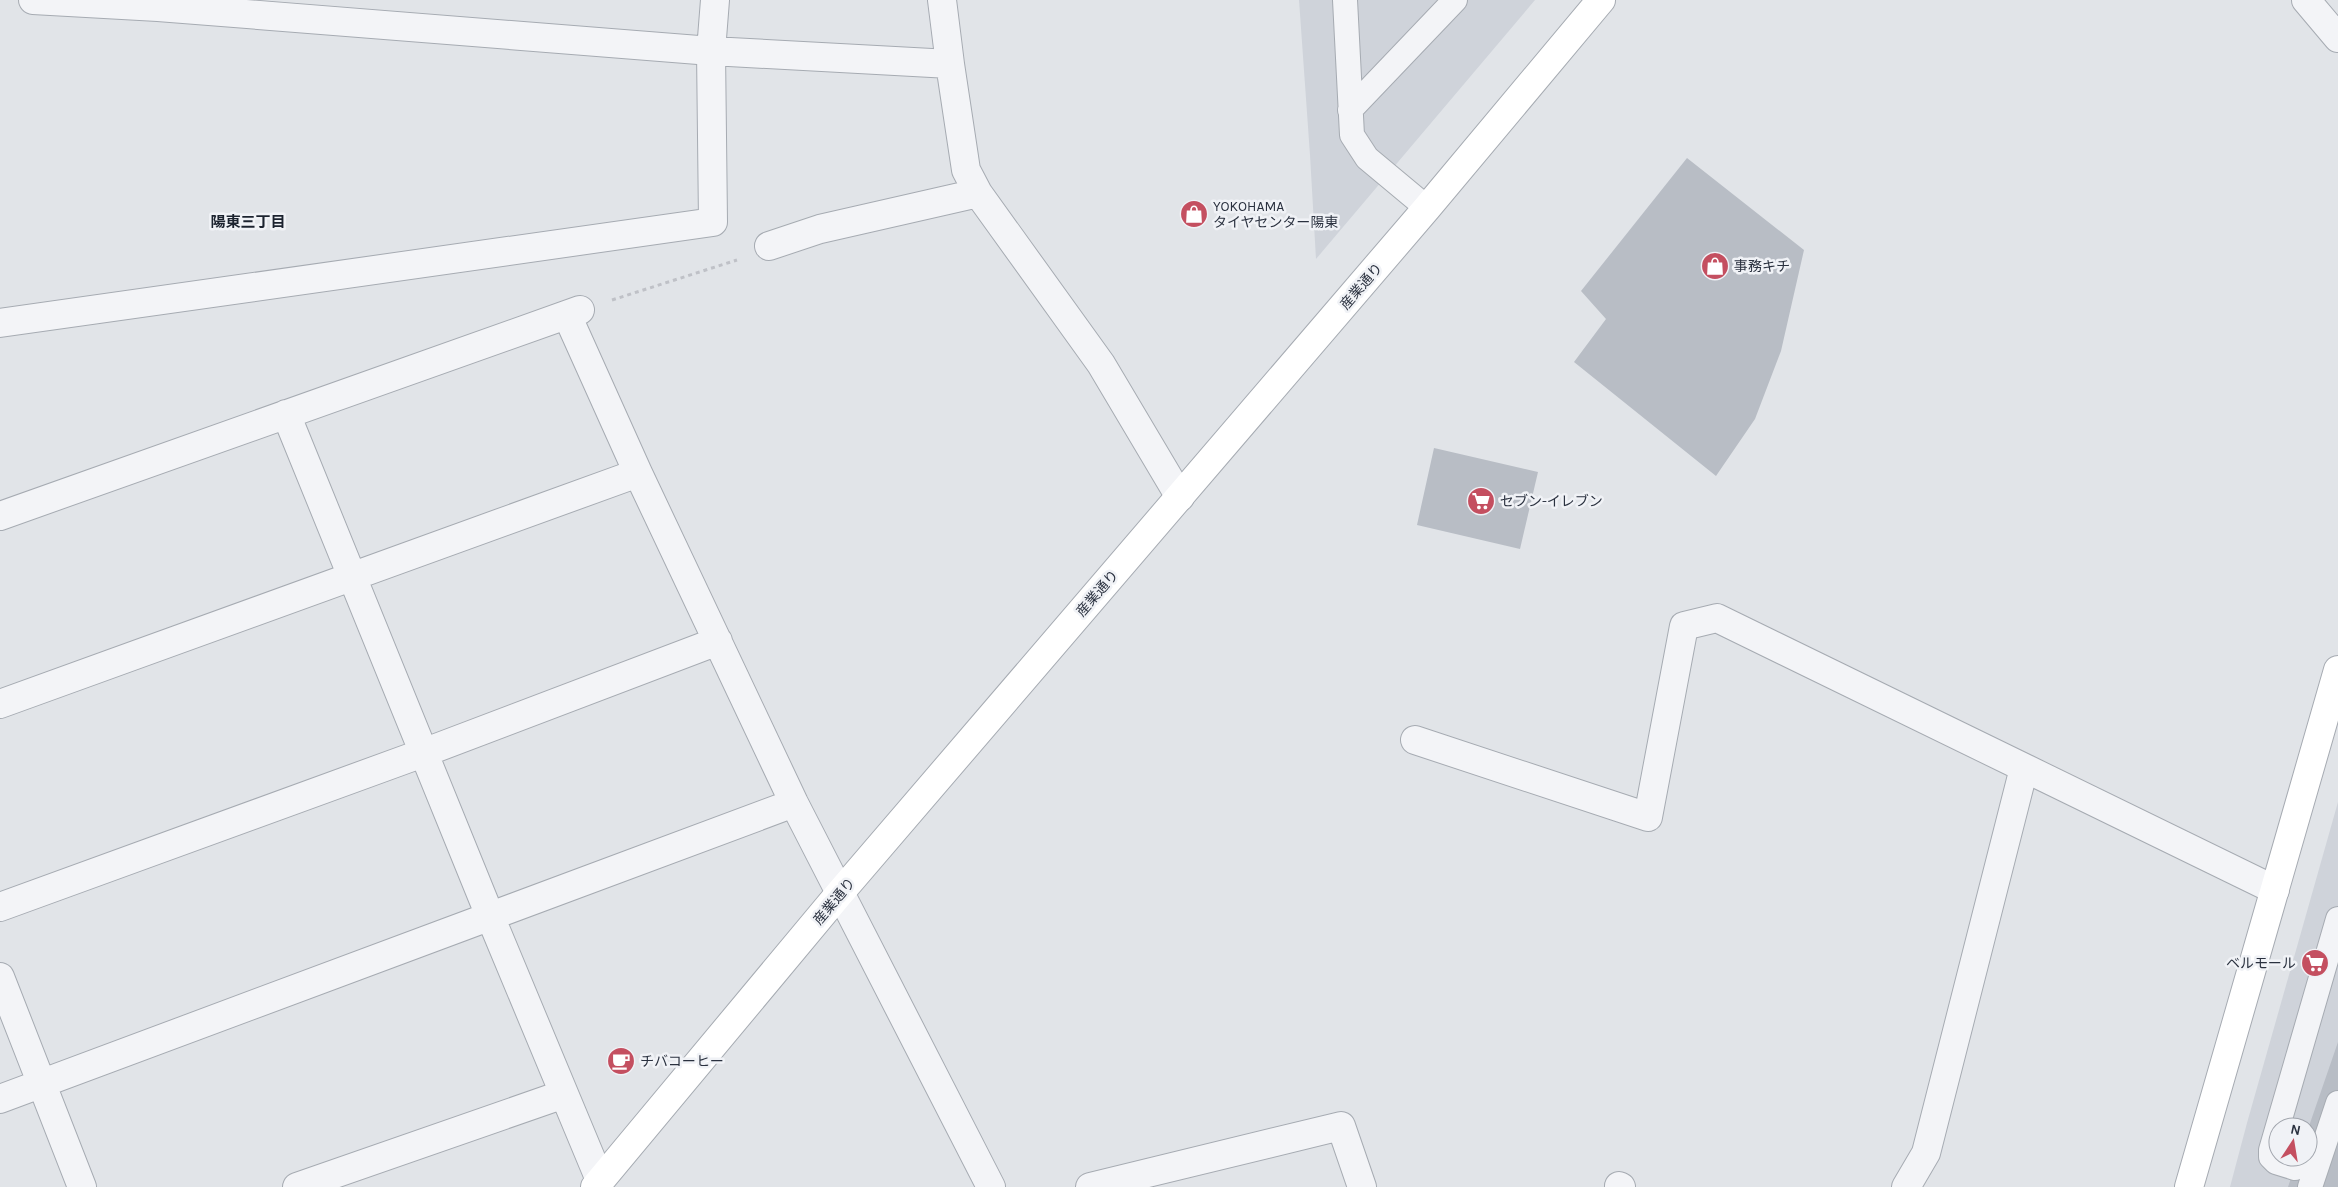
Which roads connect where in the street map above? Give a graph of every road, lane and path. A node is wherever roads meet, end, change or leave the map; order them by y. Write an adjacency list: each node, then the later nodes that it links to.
1 (33, 0): 8 (street)
2 (715, 0): 10 (street)
3 (942, 0): 11 (street)
4 (1345, 0): 12 (lane)
5 (1455, 0): 12 (lane)
6 (1601, 0): 14 (street, 産業通り)
7 (2306, 0): 9 (street)
8 (158, 4): 10 (street)
9 (2338, 38)
10 (711, 50): 11 (street); 17 (street)
11 (950, 64): 13 (street)
12 (1350, 110): 14 (lane)
13 (978, 193): 15 (street); 20 (street)
14 (1427, 208): 20 (street, 産業通り)
15 (769, 246): 16 (path)
16 (574, 312): 18 (street); 19 (street)
17 (0, 323)
18 (286, 414): 21 (street); 22 (street)
19 (638, 473): 22 (street); 23 (street)
20 (1180, 497): 31 (street, 産業通り)
21 (0, 516)
22 (351, 576): 25 (street); 27 (street)
23 (718, 641): 27 (street); 29 (street)
24 (2338, 670): 30 (street)
25 (0, 704)
26 (1415, 740): 28 (street)
27 (423, 752): 32 (street); 33 (street)
28 (2024, 768): 30 (street); 47 (street)
29 (794, 803): 31 (street); 33 (street)
30 (2275, 890): 48 (street)
31 (839, 894): 41 (street, 産業通り); 44 (street)
32 (0, 908)
33 (490, 916): 36 (street); 37 (street)
34 (2338, 919): 40 (lane)
35 (0, 977): 36 (street)
36 (43, 1083): 38 (street); 42 (street)
37 (564, 1094): 41 (street); 43 (street)
38 (0, 1099)
39 (2338, 1103): 49 (lane)
40 (2295, 1168)
41 (597, 1184)
42 (82, 1187)
43 (297, 1187)
44 (991, 1187)
45 (1090, 1187): 46 (street)
46 (1362, 1187)
47 (1906, 1187)
48 (2190, 1187)
49 (2310, 1187)

